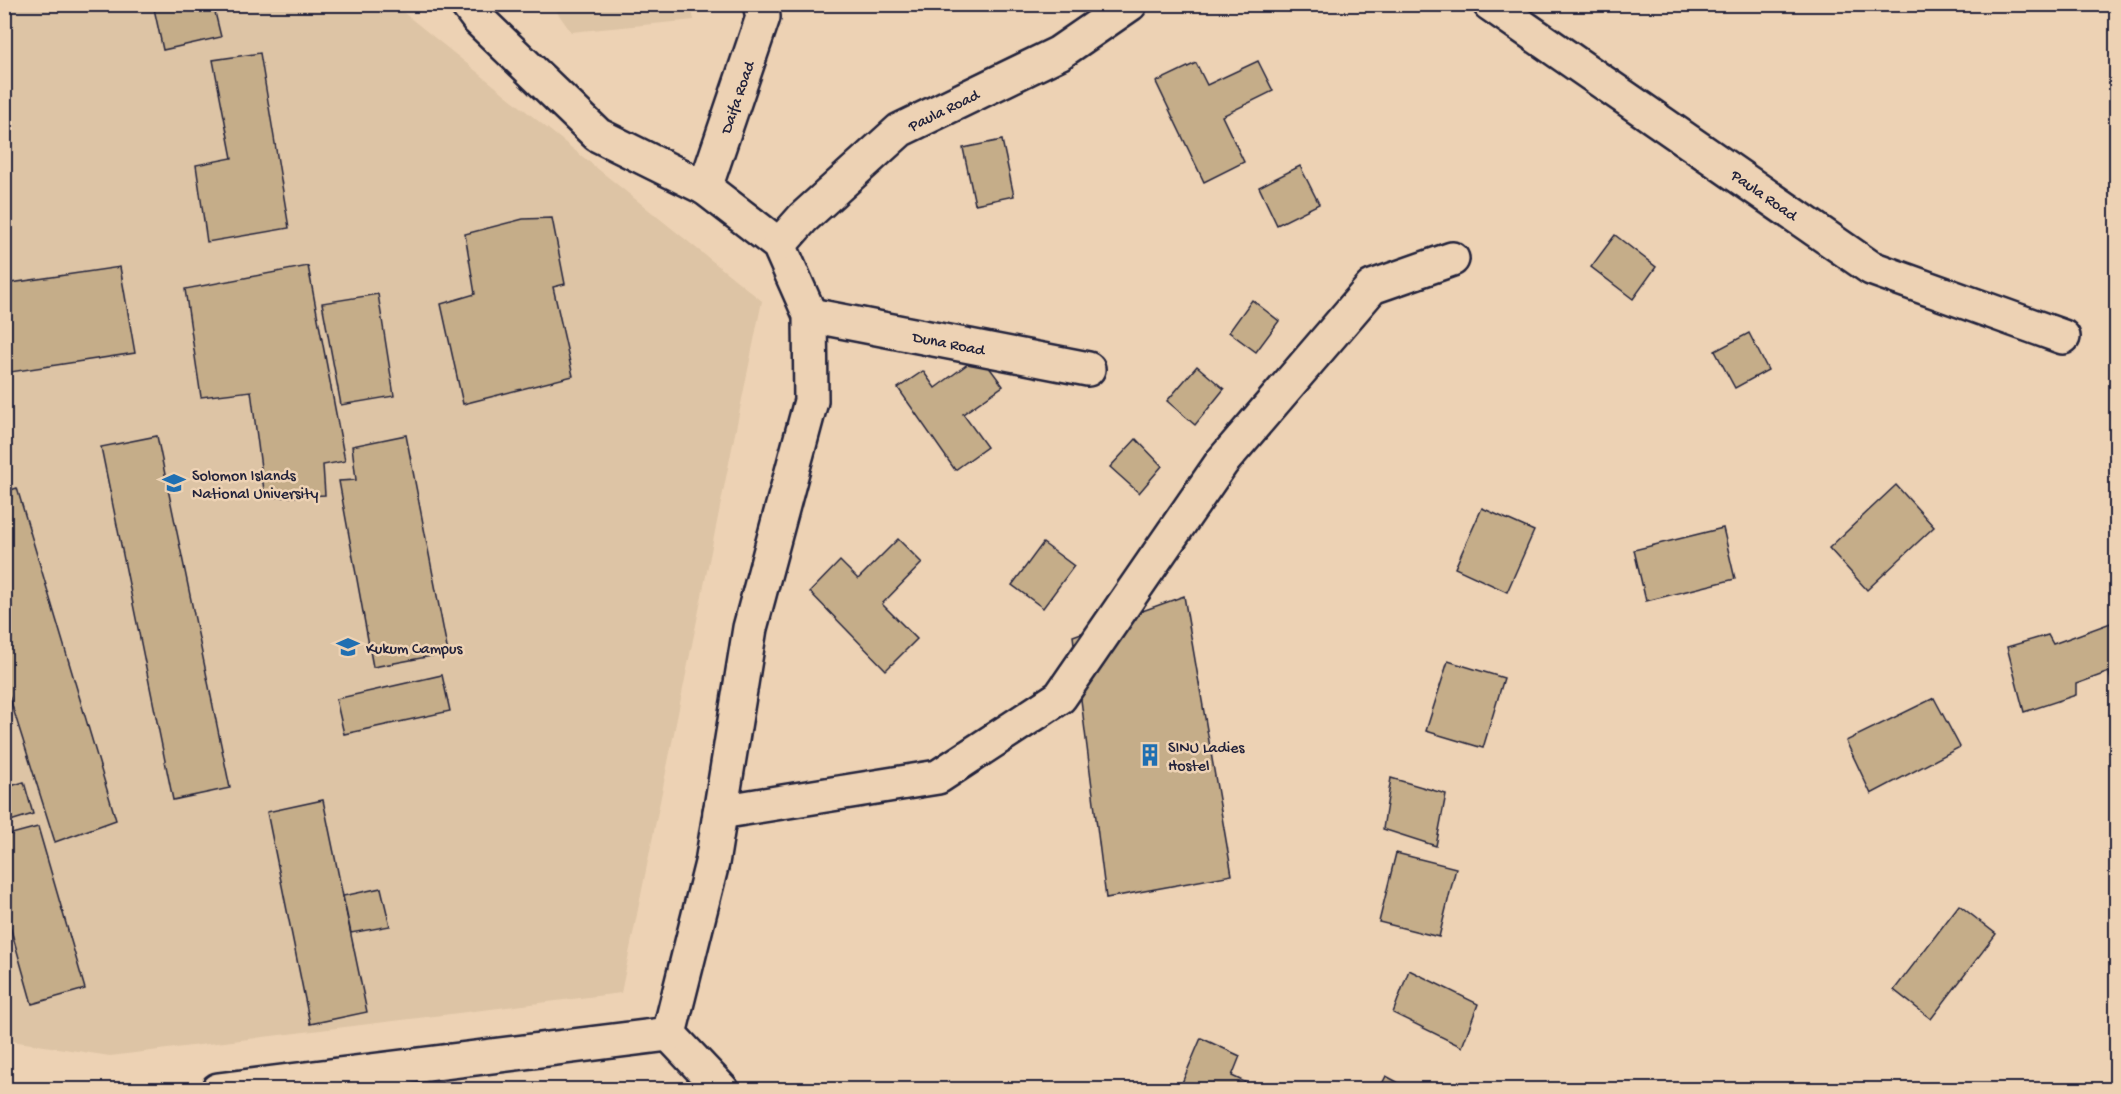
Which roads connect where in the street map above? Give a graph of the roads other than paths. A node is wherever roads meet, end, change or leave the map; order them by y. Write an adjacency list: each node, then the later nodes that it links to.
1 (467, 4): 5 (street)
2 (760, 4): 5 (street, Daifa Road)
3 (1130, 4): 6 (street, Paula Road)
4 (1490, 4): 9 (street, Paula Road)
5 (705, 189): 6 (street)
6 (779, 245): 8 (street)
7 (1452, 259): 11 (street)
8 (810, 315): 10 (street, Duna Road); 11 (street)
9 (2063, 337)
10 (1088, 369)
11 (720, 812): 12 (street)
12 (669, 1034): 13 (street); 14 (street)
13 (218, 1089)
14 (722, 1089)

